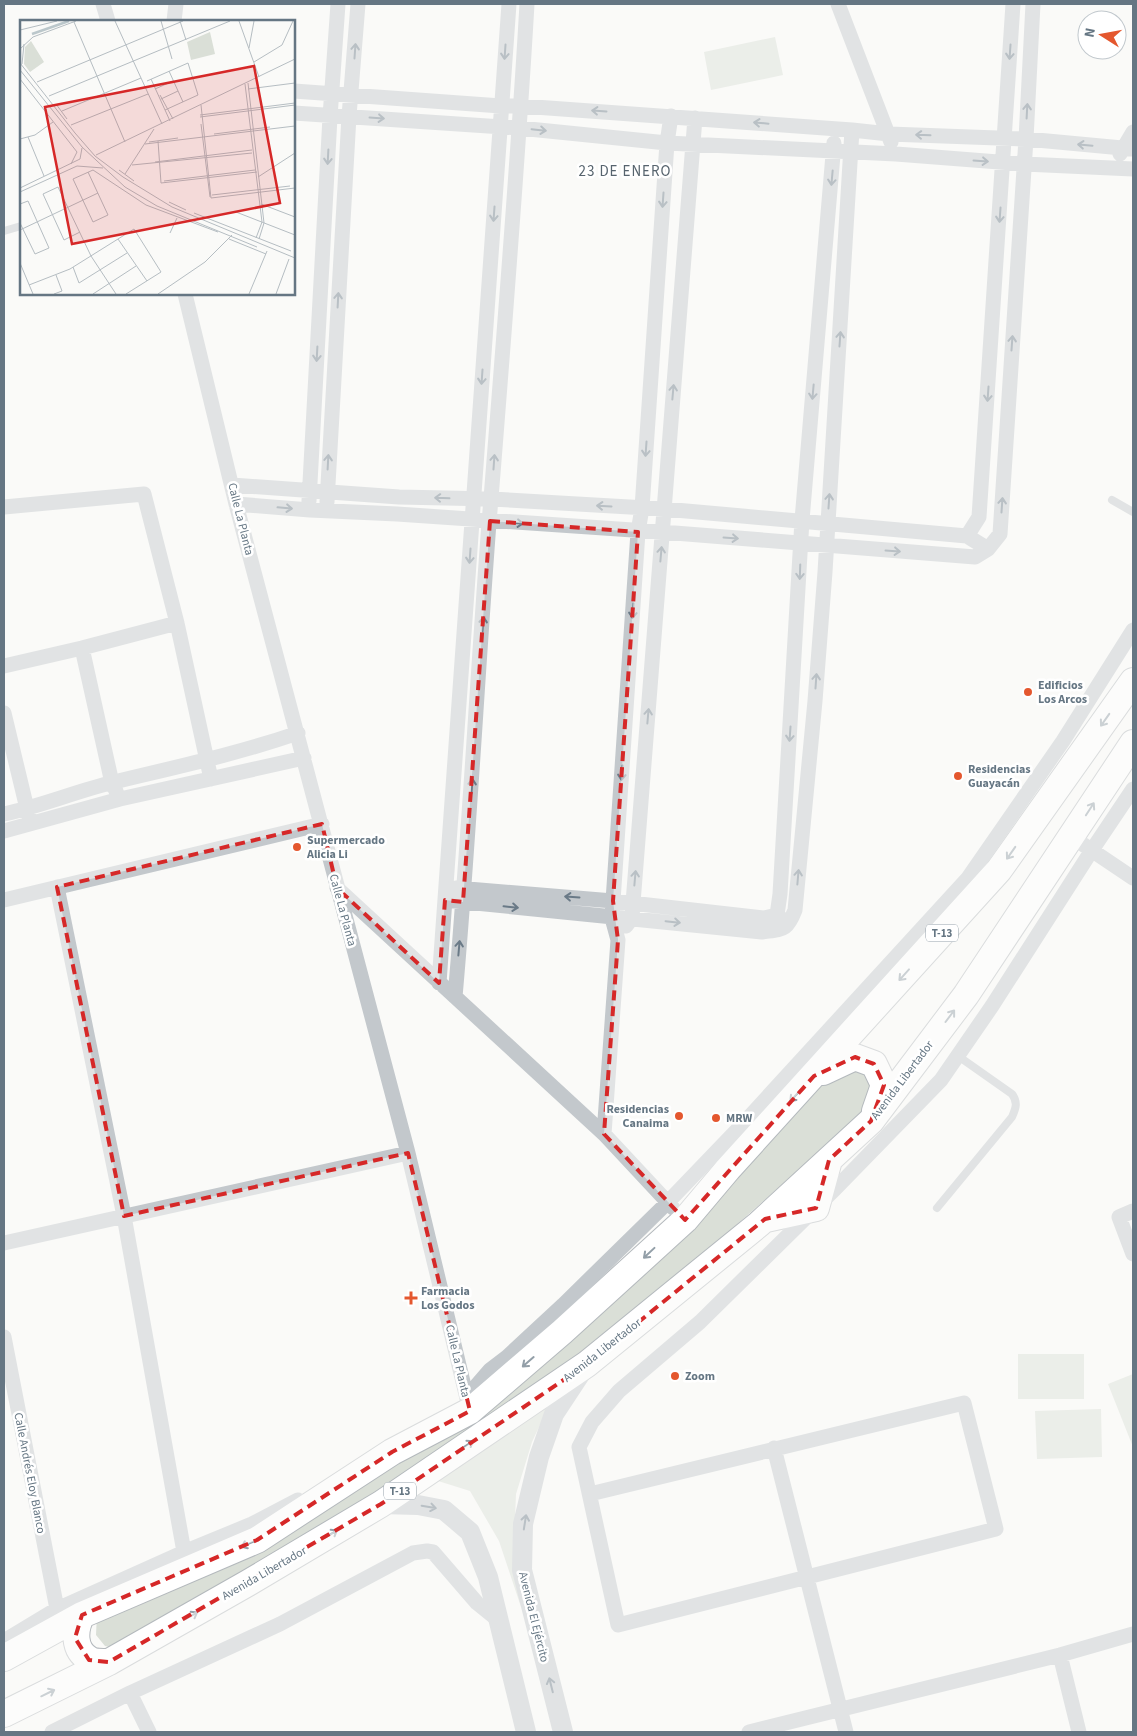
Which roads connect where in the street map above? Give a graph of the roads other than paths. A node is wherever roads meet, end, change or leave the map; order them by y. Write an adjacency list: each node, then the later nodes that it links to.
1 (103, 4): 10 (street)
2 (176, 4): 11 (street)
3 (338, 4): 13 (street)
4 (358, 4): 14 (street, one-way to 4)
5 (509, 4): 15 (street, one-way to 15)
6 (526, 4): 16 (street)
7 (838, 4): 27 (street)
8 (1013, 4): 28 (street, one-way to 28)
9 (1033, 4): 29 (street, one-way to 9)
10 (108, 20)
11 (174, 20)
12 (295, 91): 13 (street)
13 (332, 94): 14 (street); 18 (street)
14 (352, 94): 15 (street); 19 (street)
15 (501, 106): 16 (street); 22 (street)
16 (521, 106): 20 (street, one-way to 16); 23 (street)
17 (295, 113): 18 (street)
18 (330, 116): 19 (street); 44 (street, one-way to 44)
19 (349, 116): 22 (street, one-way to 22); 45 (street, one-way to 19)
20 (671, 116): 21 (street); 30 (street)
21 (695, 118): 24 (street, one-way to 21); 31 (street)
22 (500, 127): 23 (street); 46 (street, one-way to 46)
23 (518, 128): 30 (street, one-way to 30); 47 (street, one-way to 23)
24 (835, 129): 25 (street); 33 (street)
25 (852, 130): 27 (street); 34 (street)
26 (1133, 132): 32 (street)
27 (889, 134): 28 (street, one-way to 27); 35 (street)
28 (1004, 138): 29 (street); 36 (street)
29 (1026, 139): 32 (street, one-way to 29); 37 (street)
30 (667, 143): 31 (street); 51 (street, one-way to 51)
31 (693, 144): 33 (street); 52 (street, one-way to 31)
32 (1128, 148): 38 (street)
33 (834, 152): 34 (street); 57 (street, one-way to 57)
34 (851, 153): 35 (street); 59 (street, one-way to 34)
35 (896, 154): 36 (street, one-way to 36)
36 (1003, 162): 37 (street); 62 (street, one-way to 62)
37 (1024, 164): 38 (street); 65 (street, one-way to 37)
38 (1114, 168): 39 (street)
39 (1133, 169)
40 (20, 226): 41 (lane)
41 (4, 231)
42 (185, 295): 43 (street, Calle La Planta)
43 (232, 485): 44 (street); 49 (street, Calle La Planta)
44 (309, 491): 45 (street); 53 (street)
45 (327, 493): 46 (street, one-way to 45); 54 (street)
46 (474, 499): 47 (street); 56 (street)
47 (492, 499): 51 (street, one-way to 47); 58 (street)
48 (1112, 500): 55 (lane)
49 (236, 504): 53 (street, one-way to 53); 74 (street, Calle La Planta)
50 (4, 507): 66 (street)
51 (642, 508): 52 (street); 60 (street)
52 (664, 509): 57 (street); 61 (street)
53 (310, 510): 54 (street)
54 (327, 511): 56 (street)
55 (1133, 512)
56 (473, 519): 58 (street); 90 (street, one-way to 90)
57 (802, 520): 59 (street); 63 (street)
58 (490, 522): 60 (street, one-way to 60); 91 (street, one-way to 58)
59 (828, 524): 62 (street); 64 (street)
60 (638, 532): 61 (street); 93 (street, one-way to 93)
61 (662, 532): 63 (street, one-way to 63); 94 (street, one-way to 61)
62 (967, 536): 65 (street)
63 (800, 543): 64 (street); 72 (street, one-way to 72)
64 (827, 546): 65 (street, one-way to 65); 71 (street, one-way to 64)
65 (988, 550)
66 (177, 622): 68 (street); 77 (street)
67 (1133, 630): 104 (street)
68 (82, 648): 69 (street); 79 (street)
69 (4, 666)
70 (1133, 681): 102 (highway, T-13, one-way to 102)
71 (815, 701): 72 (street); 97 (street, one-way to 71)
72 (792, 702): 95 (street, one-way to 95)
73 (4, 714): 83 (street)
74 (298, 733): 76 (street, Calle La Planta); 77 (street)
75 (1133, 743): 86 (highway, Avenida Libertador / T-13, one-way to 75)
76 (304, 758): 78 (street); 84 (street, Calle La Planta)
77 (207, 760): 78 (street); 79 (street)
78 (211, 779): 81 (street)
79 (112, 782): 81 (street); 83 (street)
80 (1133, 789): 86 (street, Avenida Libertador)
81 (120, 799): 83 (street)
82 (4, 814): 83 (street)
83 (29, 816): 85 (street)
84 (322, 824): 88 (street); 89 (street, Calle La Planta)
85 (4, 830)
86 (1082, 844): 87 (street); 101 (street, Avenida Libertador); 103 (highway, Avenida Libertador / T-13, one-way to 86)
87 (1133, 878)
88 (57, 887): 92 (street); 113 (street)
89 (337, 888): 99 (street); 106 (street, Calle La Planta)
90 (446, 894): 91 (street); 99 (street)
91 (464, 895): 93 (street, one-way to 91); 96 (street, one-way to 96); 100 (street, one-way to 91)
92 (4, 900)
93 (613, 901): 94 (street); 96 (street)
94 (632, 911): 95 (street); 96 (street); 97 (street, one-way to 97); 98 (street)
95 (777, 915): 97 (street)
96 (612, 918): 98 (street)
97 (790, 925)
98 (618, 940): 105 (street)
99 (439, 984): 100 (street)
100 (455, 997): 105 (street)
101 (958, 1056): 109 (street, Avenida Libertador); 110 (lane)
102 (814, 1076): 103 (highway, T-13); 108 (highway, T-13, one-way to 108)
103 (871, 1121): 107 (highway, Avenida Libertador / T-13)
104 (740, 1128): 108 (highway, T-13); 111 (street)
105 (604, 1134): 111 (street)
106 (408, 1153): 113 (street); 119 (street, Calle La Planta)
107 (829, 1160): 109 (highway); 114 (highway, Avenida Libertador / T-13)
108 (728, 1169): 111 (highway, T-13)
109 (816, 1208): 114 (highway); 122 (street, Avenida Libertador)
110 (937, 1208)
111 (676, 1211): 119 (highway, T-13)
112 (1133, 1211): 116 (street)
113 (124, 1216): 115 (street); 124 (street)
114 (765, 1219): 118 (highway, Avenida Libertador / T-13)
115 (4, 1243)
116 (1133, 1254)
117 (4, 1337): 126 (street, Calle Andrés Eloy Blanco)
118 (587, 1364): 123 (highway, Avenida Libertador / T-13, one-way to 118); 140 (street, Avenida El Ejército, one-way to 118)
119 (470, 1411): 121 (highway, T-13)
120 (774, 1448): 122 (street); 125 (street); 125 (street)
121 (392, 1452): 124 (street); 127 (highway, T-13, one-way to 127)
122 (590, 1494): 125 (street, Avenida Libertador)
123 (381, 1504): 128 (street, one-way to 128); 133 (highway, Avenida Libertador / T-13, one-way to 123)
124 (184, 1552): 126 (street)
125 (806, 1577): 135 (street)
126 (57, 1609): 130 (street)
127 (82, 1615): 132 (highway, T-13); 133 (highway)
128 (498, 1620): 134 (street); 139 (street)
129 (1133, 1634): 131 (street)
130 (4, 1641)
131 (1060, 1655): 135 (street); 143 (street)
132 (4, 1658)
133 (109, 1662): 136 (highway, Avenida Libertador / T-13, one-way to 133)
134 (130, 1694): 137 (street); 138 (street)
135 (841, 1709): 141 (street); 142 (street)
136 (4, 1714)
137 (52, 1732)
138 (149, 1732)
139 (526, 1732)
140 (563, 1732)
141 (749, 1732)
142 (846, 1732)
143 (1079, 1732)

